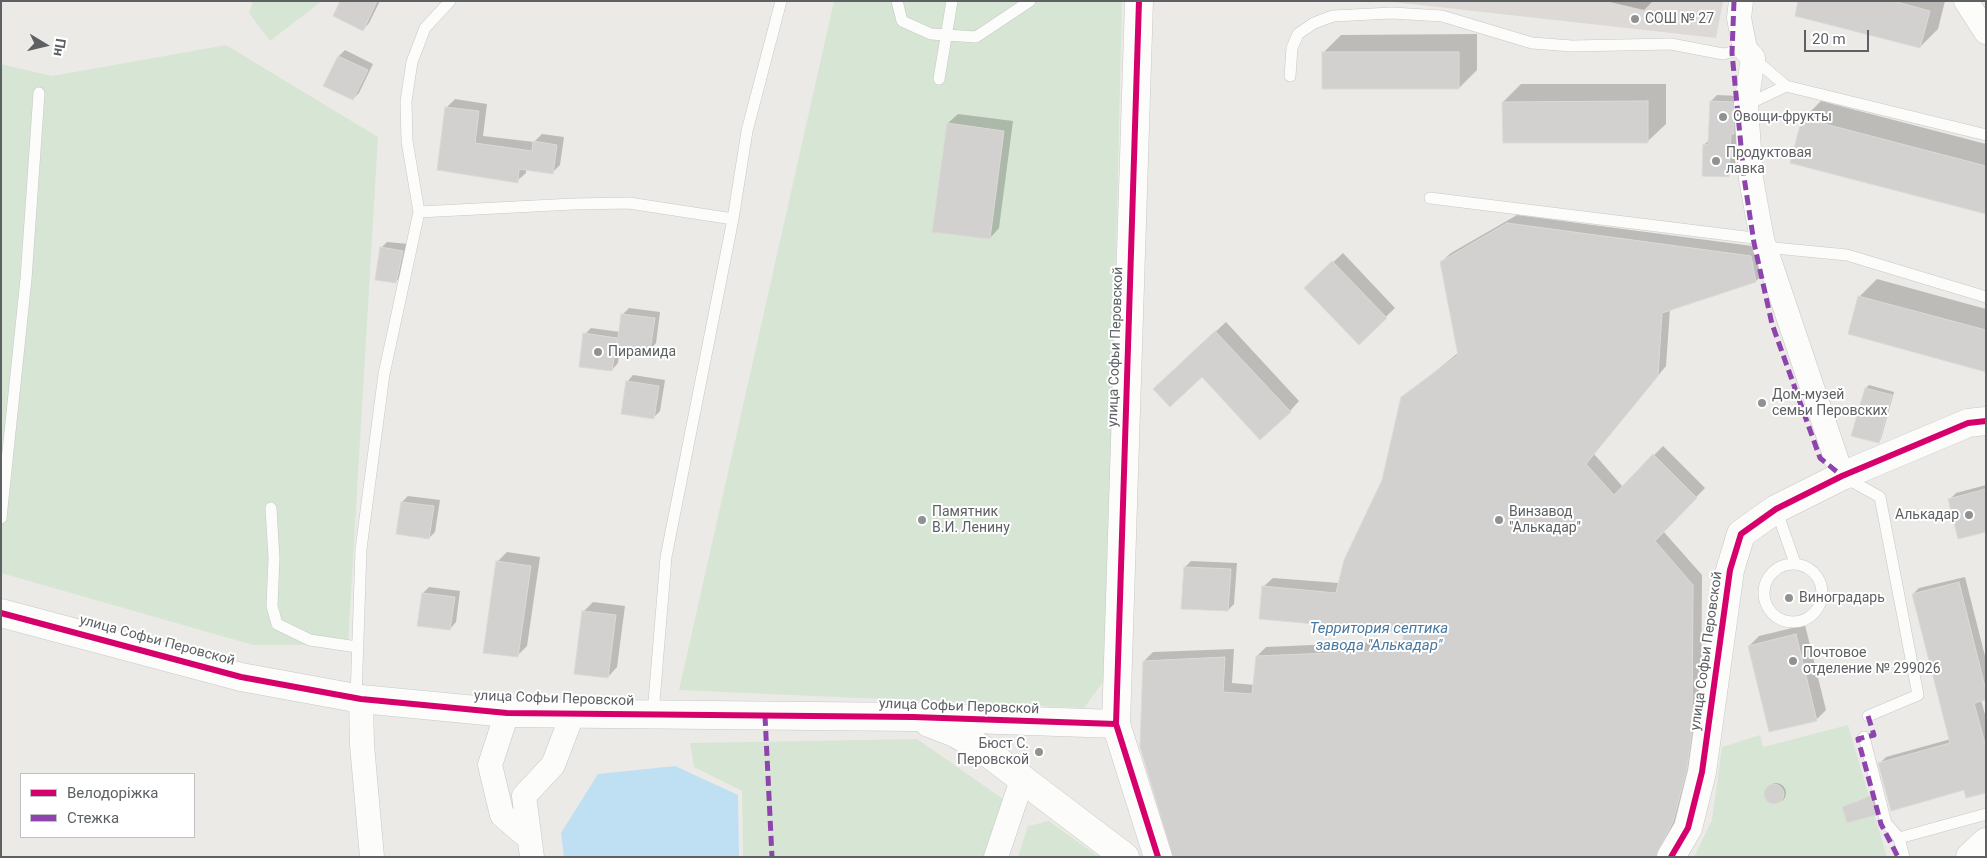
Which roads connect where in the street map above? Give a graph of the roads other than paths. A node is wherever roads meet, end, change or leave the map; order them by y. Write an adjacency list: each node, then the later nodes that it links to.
1 (450, 1): 18 (lane)
2 (781, 1): 19 (lane)
3 (897, 1): 5 (lane)
4 (952, 1): 12 (lane)
5 (1030, 1)
6 (1138, 1): 36 (street, улица Софьи Перовской)
7 (1741, 1): 10 (street)
8 (1966, 1): 9 (street)
9 (1986, 32)
10 (1749, 53): 11 (lane); 13 (lane); 15 (street)
11 (1290, 76)
12 (939, 79)
13 (1786, 86): 15 (lane); 16 (lane)
14 (39, 93): 26 (lane)
15 (1746, 105): 20 (street)
16 (1986, 135)
17 (1430, 198): 20 (lane)
18 (419, 212): 19 (lane); 29 (lane)
19 (733, 219): 33 (lane)
20 (1763, 243): 21 (lane); 23 (street)
21 (1986, 297)
22 (1986, 421): 23 (street, улица Софьи Перовской)
23 (1842, 476): 25 (street, улица Софьи Перовской); 34 (lane)
24 (271, 508): 29 (lane)
25 (1776, 509): 27 (lane); 48 (street, улица Софьи Перовской)
26 (1, 518)
27 (1795, 563): 27 (lane)
28 (1, 613): 30 (street, улица Софьи Перовской)
29 (358, 647): 30 (lane)
30 (358, 698): 31 (street, улица Софьи Перовской); 42 (street)
31 (507, 713): 32 (street, улица Софьи Перовской); 43 (street)
32 (573, 713): 33 (street, улица Софьи Перовской); 43 (street)
33 (653, 714): 35 (street, улица Софьи Перовской)
34 (1868, 716)
35 (913, 717): 36 (street, улица Софьи Перовской); 38 (street)
36 (1116, 724): 47 (street, улица Софьи Перовской)
37 (1864, 737): 40 (lane)
38 (1023, 777): 45 (street); 46 (street)
39 (1986, 814): 40 (lane)
40 (1899, 838): 49 (lane)
41 (1986, 842): 50 (street)
42 (372, 845): 44 (street)
43 (530, 848)
44 (389, 857)
45 (996, 857)
46 (1125, 857)
47 (1158, 857)
48 (1671, 857)
49 (1904, 857)
50 (1970, 857)

